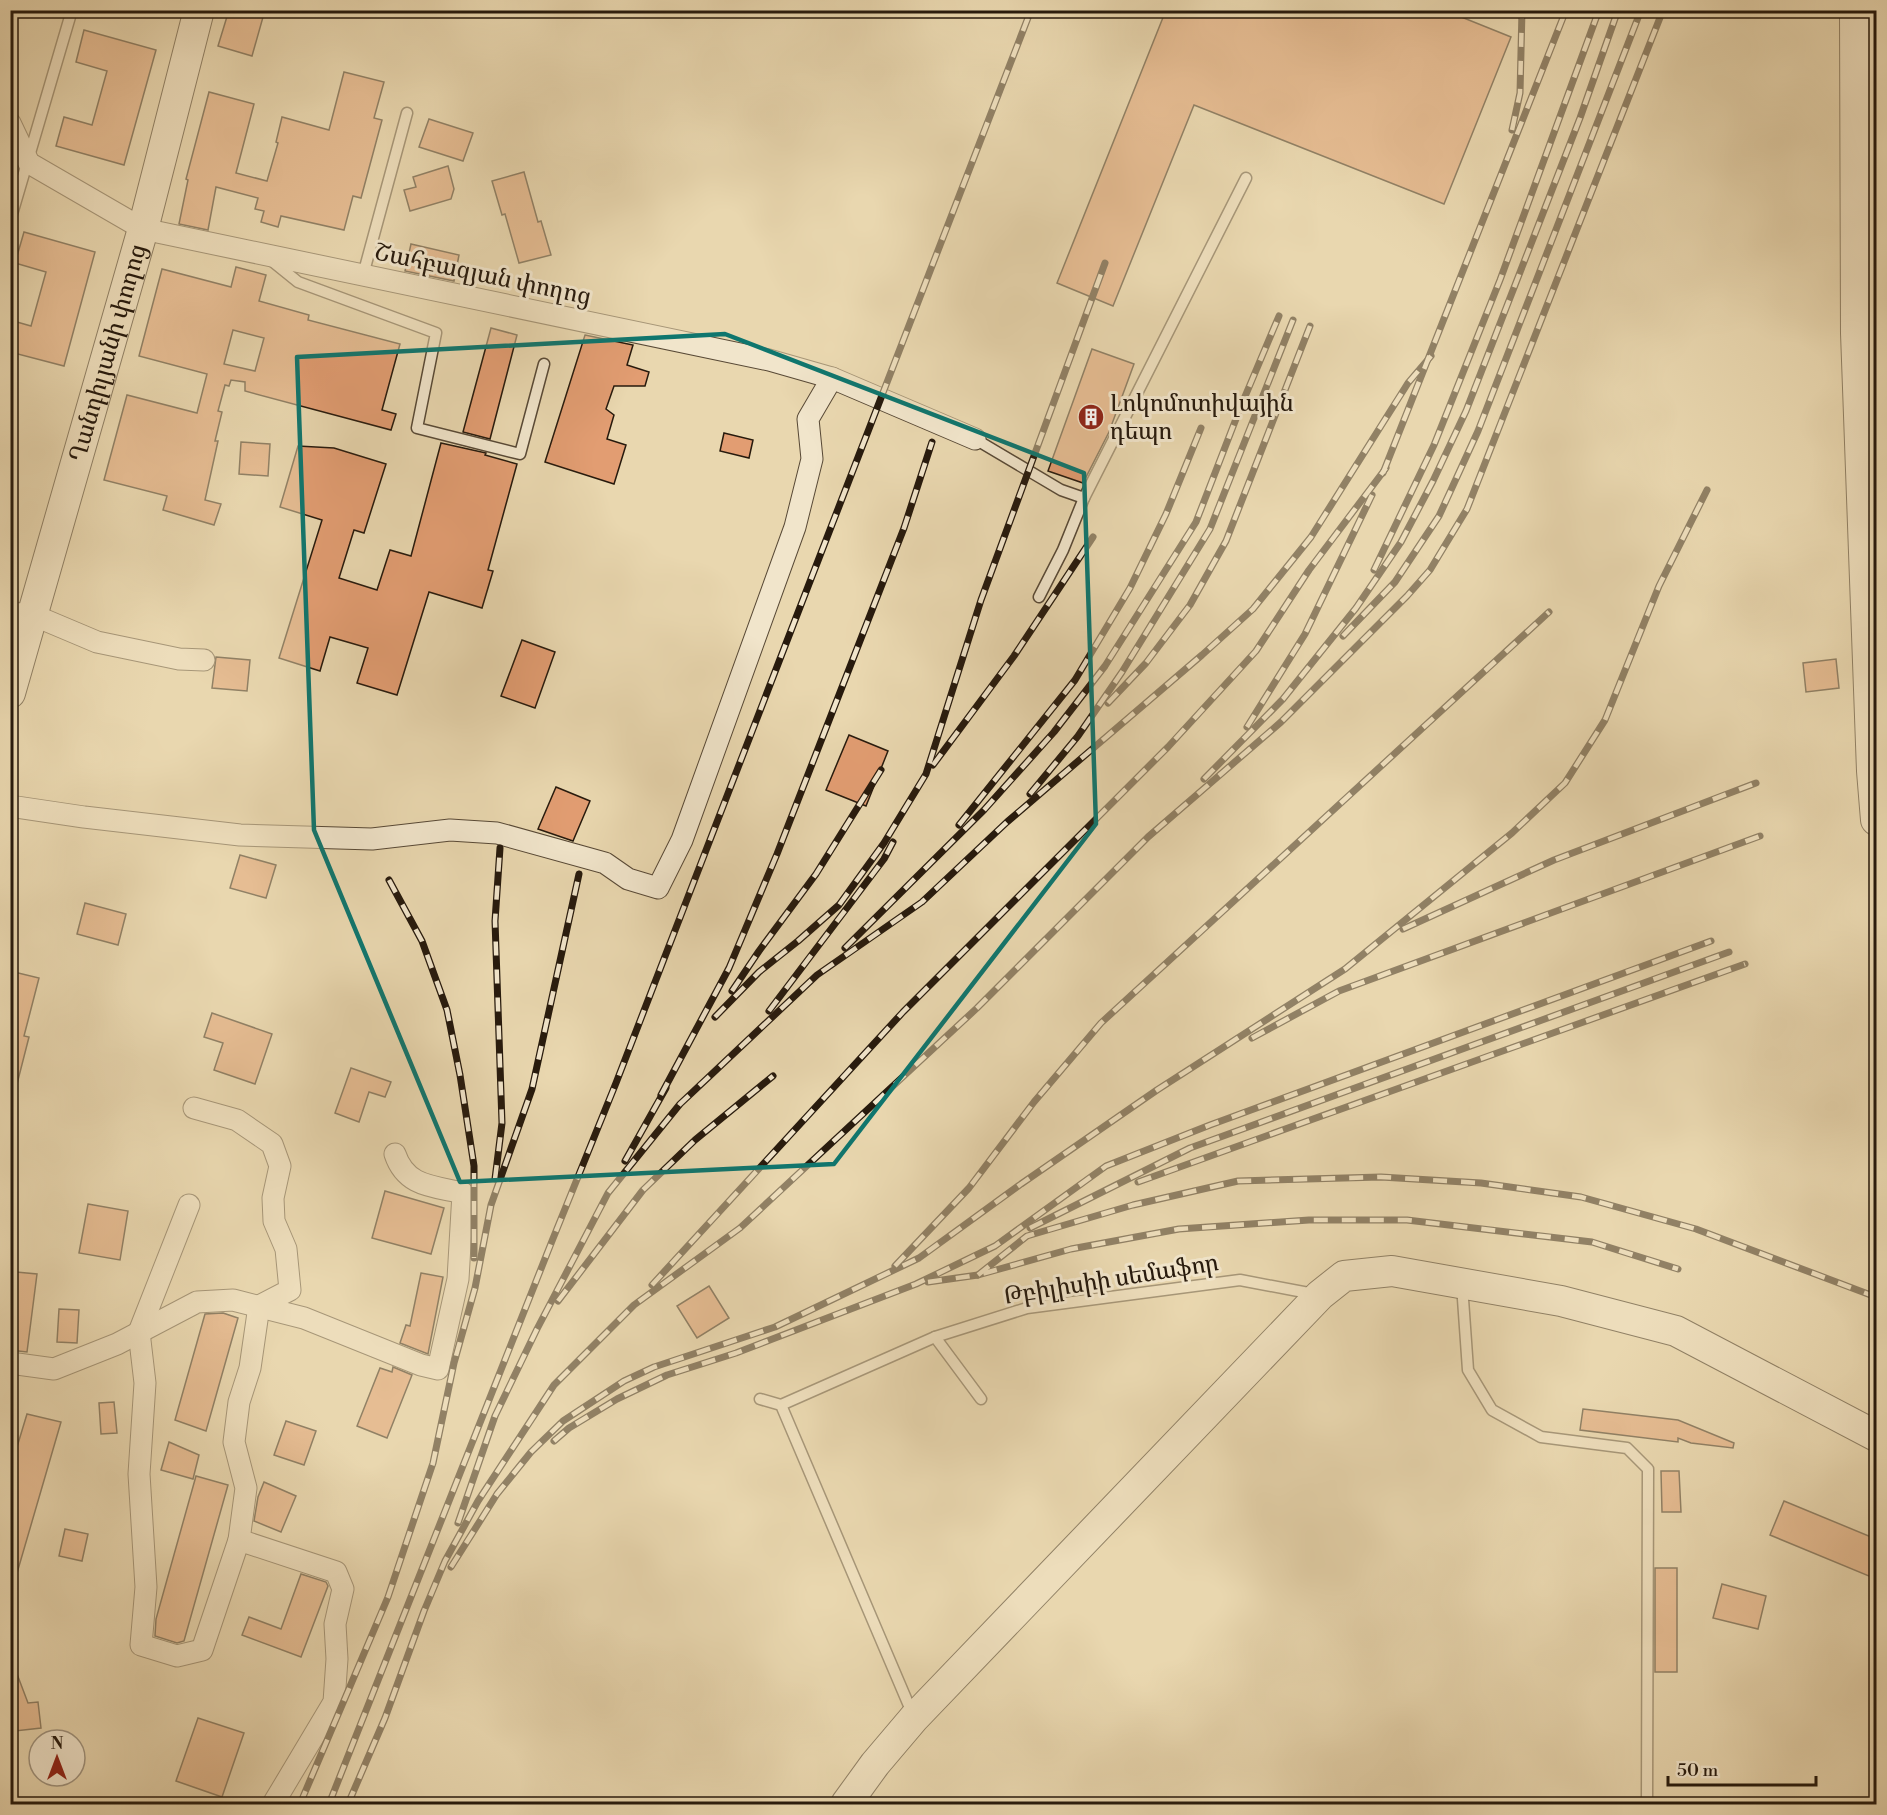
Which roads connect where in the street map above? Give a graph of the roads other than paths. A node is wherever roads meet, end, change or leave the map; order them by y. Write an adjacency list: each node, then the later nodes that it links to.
1 (72, 10): 6 (lane)
2 (199, 10): 9 (street, Ղանդիլյանի փողոց)
3 (1855, 10): 21 (street)
4 (407, 113): 11 (lane)
5 (10, 123): 6 (street)
6 (29, 163): 8 (lane); 9 (street, Շահբազյան փողոց)
7 (1246, 178): 15 (lane)
8 (10, 221)
9 (143, 230): 10 (street, Շահբազյան փողոց); 17 (street, Ղանդիլյանի փողոց)
10 (265, 255): 11 (street, Շահբազյան փողոց); 12 (lane)
11 (363, 275): 13 (street, Շահբազյան փողոց)
12 (544, 364)
13 (832, 378): 14 (street, Շահբազյան փողոց); 20 (street)
14 (975, 439): 15 (lane)
15 (1084, 498): 16 (lane)
16 (1039, 597)
17 (22, 614): 18 (street); 19 (street, Ղանդիլյանի փողոց)
18 (204, 660)
19 (10, 693)
20 (10, 806)
21 (1876, 820)
22 (194, 1108): 27 (street)
23 (395, 1154): 27 (street)
24 (189, 1205): 28 (street)
25 (1462, 1282): 26 (street); 34 (street); 39 (lane)
26 (1320, 1295): 29 (lane, Թբիլիսիի սեմաֆոր); 36 (street)
27 (259, 1306): 28 (street); 35 (street)
28 (139, 1332): 30 (street); 35 (street)
29 (935, 1337): 32 (lane); 33 (lane, Թբիլիսիի սեմաֆոր)
30 (10, 1363)
31 (760, 1399): 33 (lane)
32 (981, 1399)
33 (781, 1405): 36 (lane)
34 (1876, 1436)
35 (239, 1540): 37 (street)
36 (914, 1718): 38 (street)
37 (273, 1804)
38 (846, 1804)
39 (1647, 1804)

